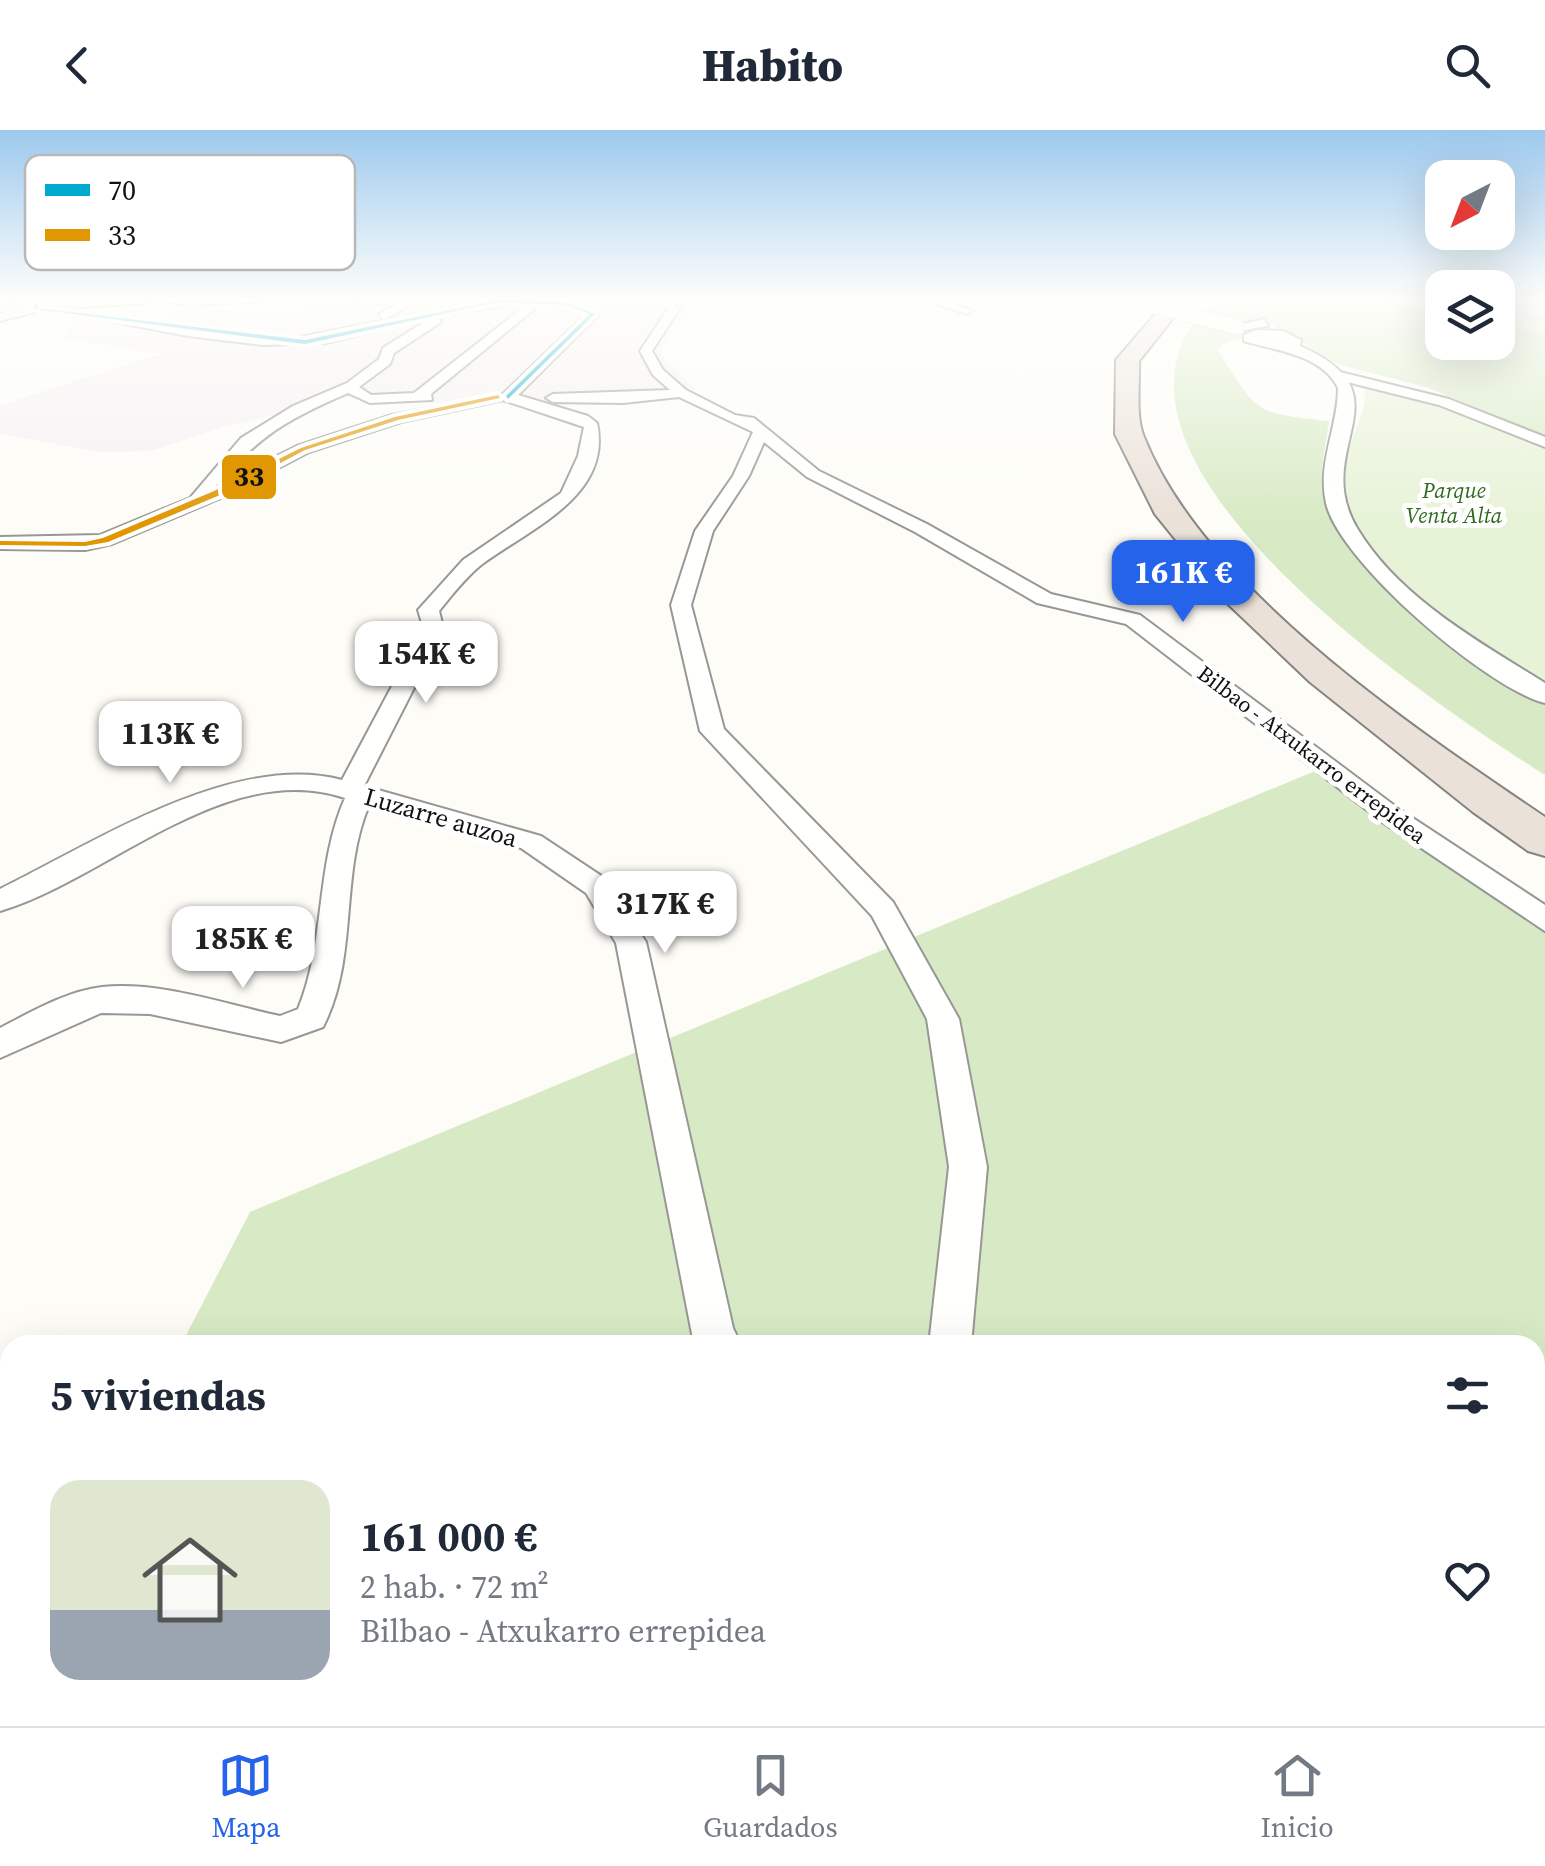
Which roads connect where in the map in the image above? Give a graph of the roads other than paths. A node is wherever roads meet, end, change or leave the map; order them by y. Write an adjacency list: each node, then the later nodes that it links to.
1 (371, 372): 9 (street)
2 (448, 372): 12 (street)
3 (530, 372): 13 (street)
4 (659, 372): 11 (street)
5 (1125, 372): 21 (highway)
6 (1157, 372): 19 (highway)
7 (1334, 372): 8 (street, bridge)
8 (1340, 376): 15 (street); 18 (street)
9 (352, 386): 12 (street); 16 (street)
10 (714, 392): 14 (street, Bilbao - Atxukarro errepidea)
11 (681, 393): 13 (street); 14 (street)
12 (418, 397): 13 (street)
13 (503, 397): 16 (street); 20 (street)
14 (756, 426): 23 (street, Bilbao - Atxukarro errepidea); 26 (street)
15 (1545, 442)
16 (194, 502): 17 (street)
17 (0, 543)
18 (1545, 694)
19 (1407, 698)
20 (354, 792): 22 (street, Luzarre auzoa); 24 (street); 25 (street, Luzarre auzoa)
21 (1545, 840)
22 (0, 901)
23 (1545, 920)
24 (0, 1044)
25 (713, 1335)
26 (951, 1335)

